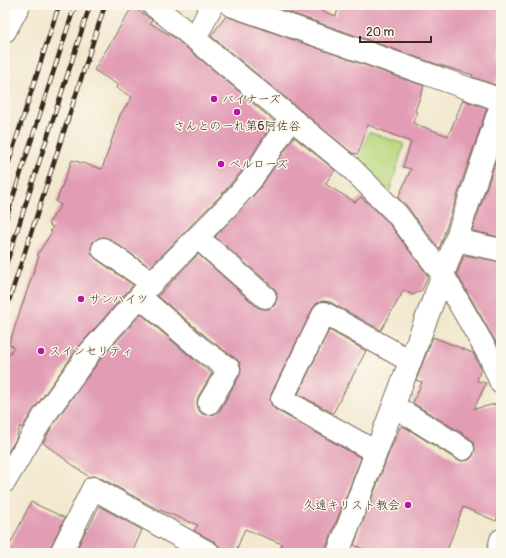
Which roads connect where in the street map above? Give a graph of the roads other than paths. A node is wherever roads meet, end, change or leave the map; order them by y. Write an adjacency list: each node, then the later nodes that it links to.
1 (19, 5): 5 (street)
2 (153, 5): 6 (street)
3 (212, 5): 6 (street)
4 (231, 5): 7 (street)
5 (5, 31)
6 (195, 39): 9 (street)
7 (501, 100)
8 (501, 105): 11 (street)
9 (291, 118): 10 (street); 14 (street)
10 (197, 237): 15 (street); 16 (street)
11 (456, 240): 13 (street); 14 (street)
12 (103, 249): 15 (street)
13 (501, 250)
14 (443, 275): 17 (street); 18 (street)
15 (146, 290): 20 (street); 24 (street)
16 (265, 297)
17 (496, 357): 19 (street)
18 (410, 361): 21 (street); 23 (street)
19 (501, 383)
20 (209, 403)
21 (394, 406): 22 (street); 23 (street)
22 (463, 449)
23 (376, 452): 28 (street)
24 (5, 481)
25 (501, 540): 29 (street)
26 (62, 553): 27 (street)
27 (209, 553)
28 (338, 553)
29 (498, 553)

